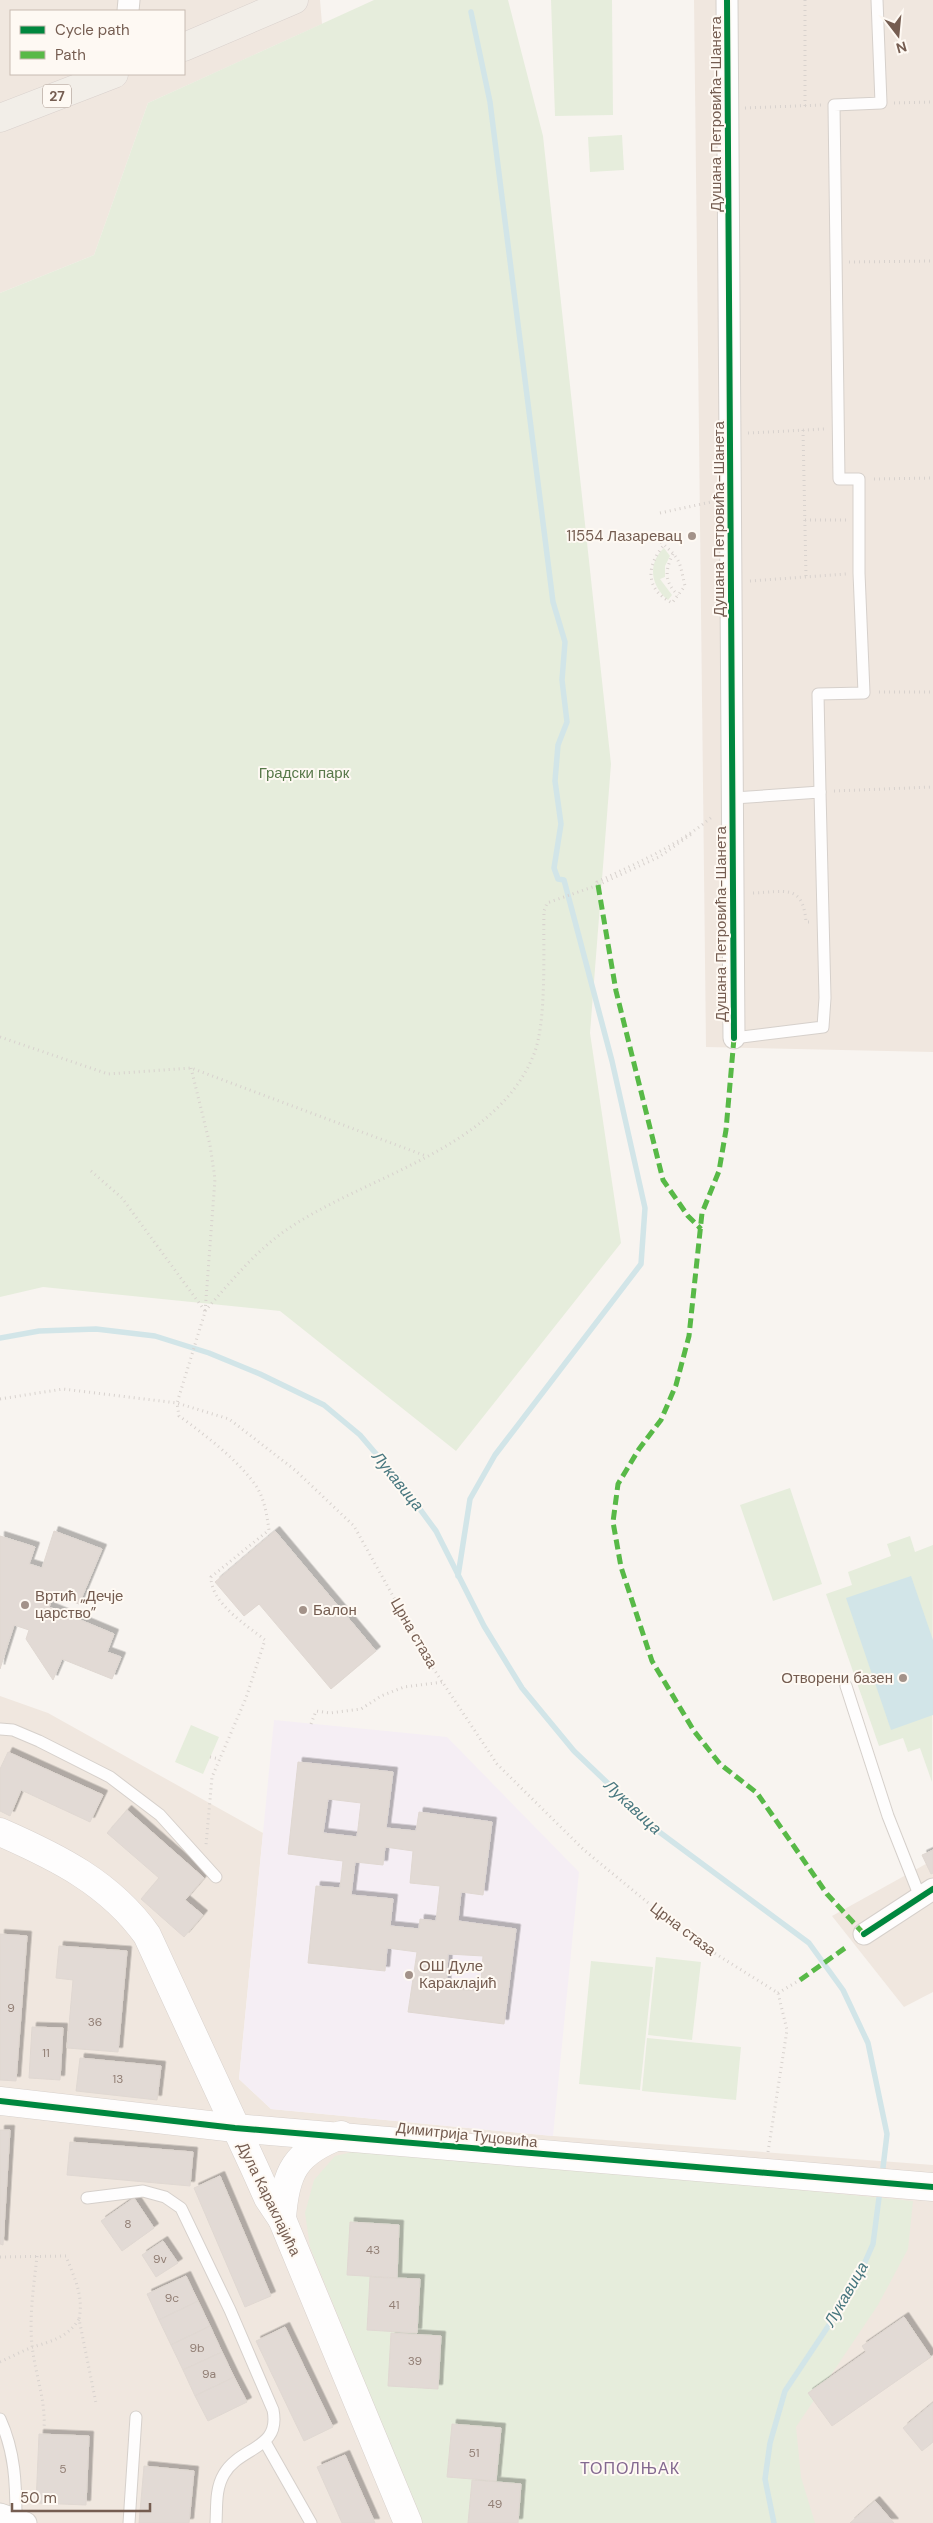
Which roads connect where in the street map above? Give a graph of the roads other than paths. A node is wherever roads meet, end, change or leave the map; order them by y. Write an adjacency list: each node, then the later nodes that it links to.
1 (294, 0): 4 (main road)
2 (728, 0): 8 (street, Душана Петровића-Шанета)
3 (877, 0): 7 (lane)
4 (185, 47)
5 (111, 75): 6 (main road, 27)
6 (0, 118)
7 (820, 792): 8 (lane); 9 (lane)
8 (734, 798): 9 (street, Душана Петровића-Шанета)
9 (734, 1038)
10 (846, 1686): 14 (lane)
11 (0, 1729): 13 (lane)
12 (0, 1832): 17 (street, Дула Караклајића)
13 (216, 1877)
14 (926, 1893): 15 (street)
15 (864, 1934)
16 (0, 2102): 17 (street, Димитрија Туцовића)
17 (235, 2128): 18 (street, Димитрија Туцовића); 21 (street, Дула Караклајића)
18 (341, 2135): 19 (street, Димитрија Туцовића); 21 (street)
19 (931, 2187)
20 (87, 2198): 24 (lane)
21 (282, 2219): 29 (street, Дула Караклајића)
22 (136, 2417): 26 (lane)
23 (0, 2419): 25 (lane)
24 (264, 2442): 27 (lane); 28 (lane)
25 (14, 2519)
26 (129, 2523)
27 (216, 2523)
28 (311, 2523)
29 (408, 2523)

